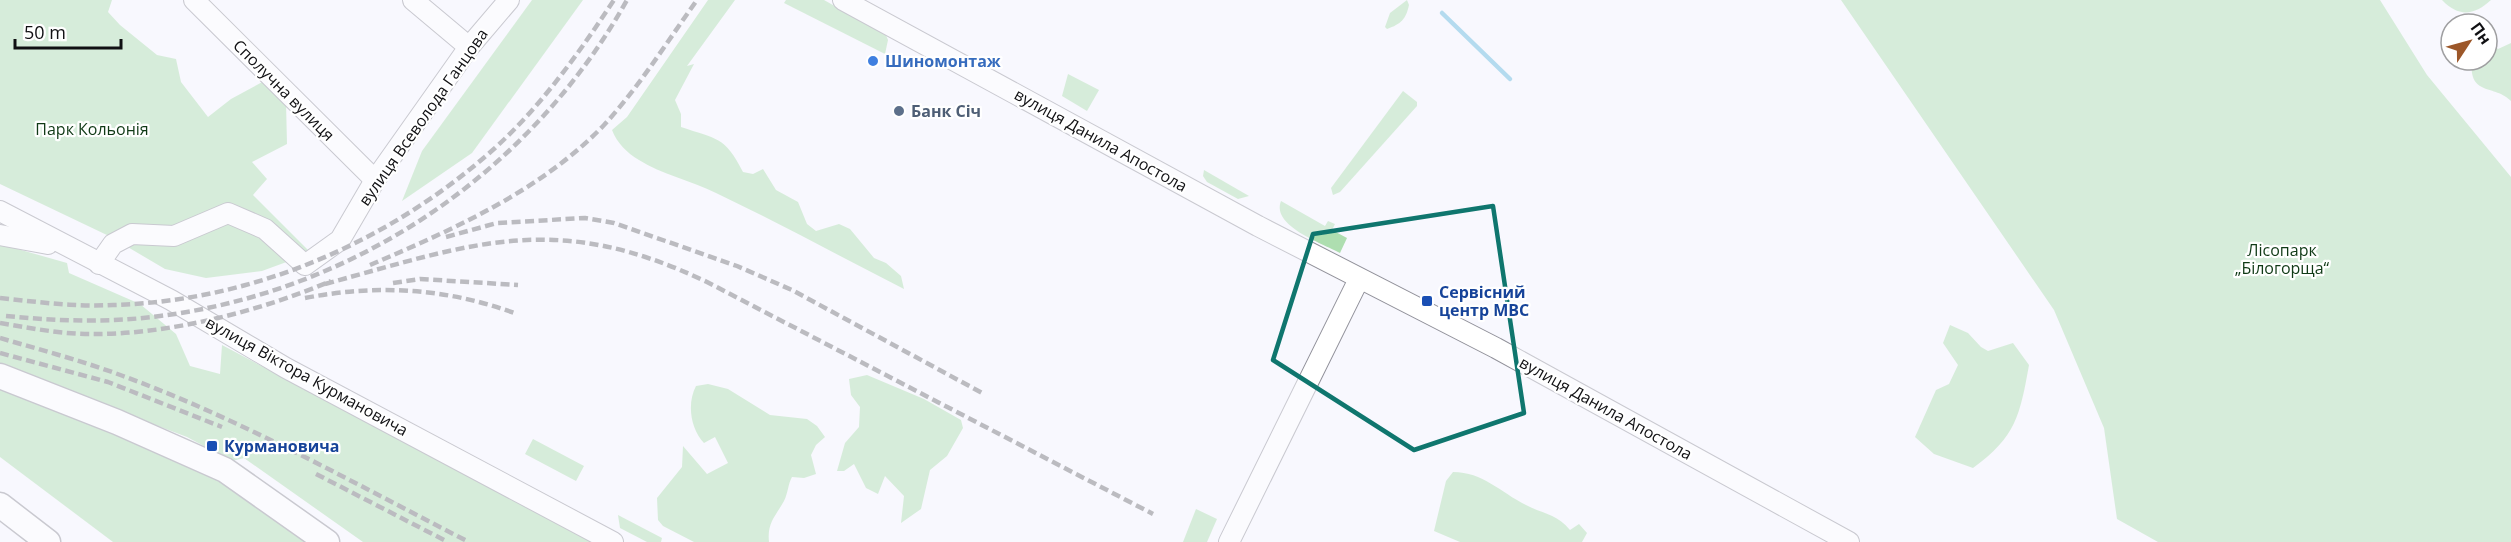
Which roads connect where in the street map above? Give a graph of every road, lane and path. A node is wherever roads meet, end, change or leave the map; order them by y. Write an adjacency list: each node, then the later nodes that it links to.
1 (194, 0): 6 (street, Сполучна вулиця)
2 (413, 0): 5 (street)
3 (509, 0): 5 (street, вулиця Всеволода Ганцова)
4 (843, 0): 11 (street, вулиця Данила Апостола)
5 (470, 47): 6 (street, вулиця Всеволода Ганцова)
6 (375, 180): 10 (street, вулиця Всеволода Ганцова)
7 (0, 211): 9 (street, вулиця Віктора Курмановича)
8 (0, 235): 9 (street)
9 (71, 250): 10 (street, вулиця Віктора Курмановича)
10 (99, 264): 16 (street, вулиця Віктора Курмановича)
11 (1359, 279): 17 (street); 18 (street, вулиця Данила Апостола)
12 (0, 376): 15 (main road)
13 (0, 505): 14 (main road)
14 (48, 542)
15 (327, 542)
16 (613, 542)
17 (1229, 542)
18 (1849, 542)

